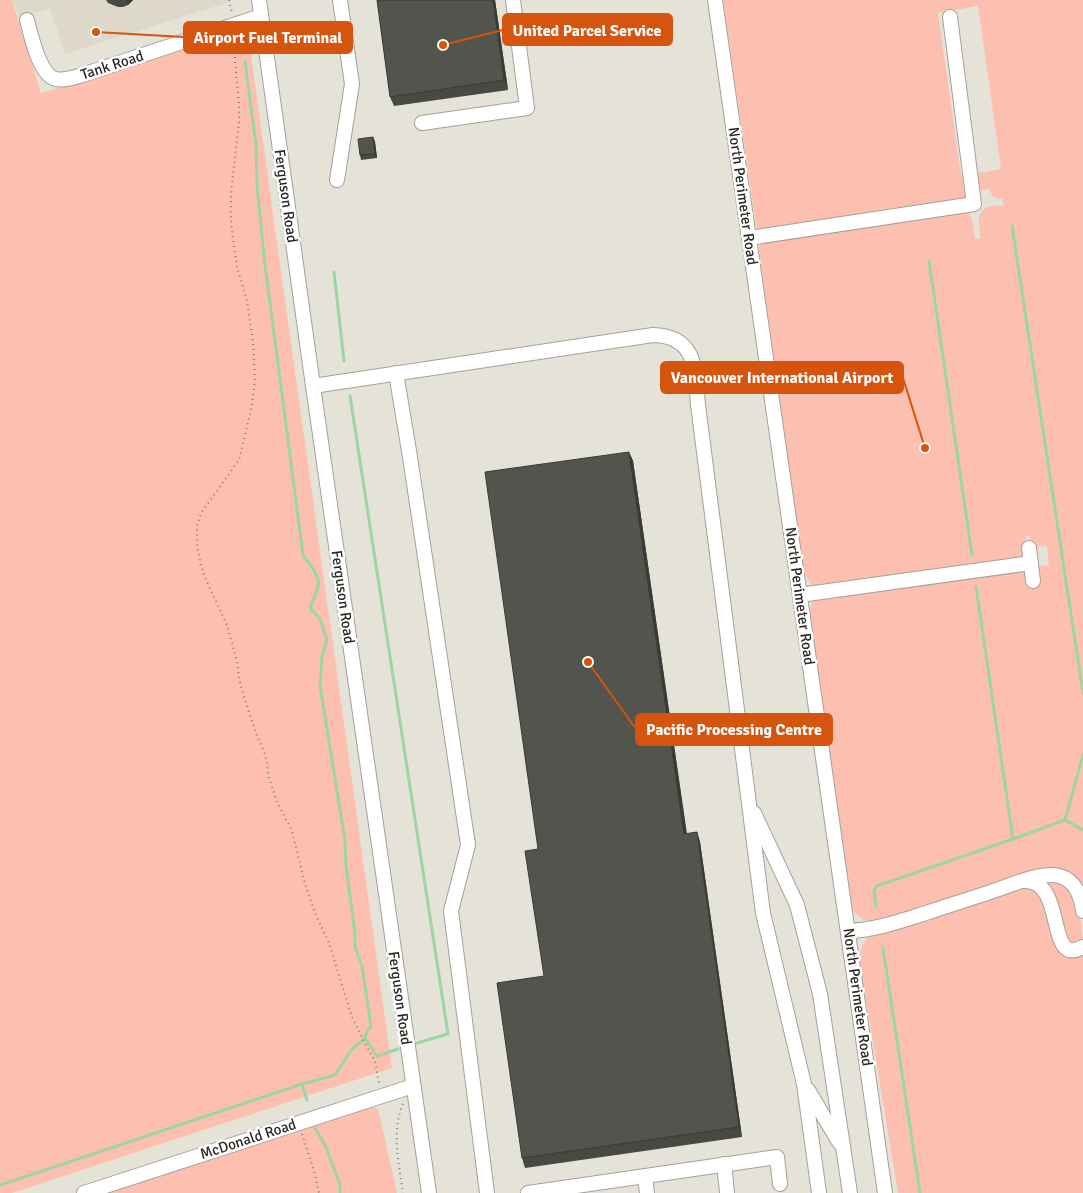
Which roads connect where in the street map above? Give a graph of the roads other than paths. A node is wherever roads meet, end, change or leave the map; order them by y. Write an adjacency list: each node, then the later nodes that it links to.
1 (259, 0): 5 (street, Ferguson Road)
2 (340, 0): 9 (street)
3 (513, 0): 8 (street)
4 (715, 0): 10 (street, North Perimeter Road)
5 (261, 16): 7 (street, Tank Road); 12 (street, Ferguson Road)
6 (950, 17): 10 (street)
7 (27, 20)
8 (422, 123)
9 (337, 180)
10 (749, 238): 16 (street, North Perimeter Road)
11 (396, 374): 12 (street); 17 (street); 32 (street)
12 (313, 386): 23 (street, Ferguson Road)
13 (1029, 548): 14 (street)
14 (1031, 563): 15 (street); 16 (street)
15 (1033, 581)
16 (800, 595): 20 (street, North Perimeter Road)
17 (749, 801): 22 (street); 24 (street)
18 (1023, 881): 19 (street); 20 (street); 21 (street)
19 (1083, 911)
20 (848, 931): 37 (street, North Perimeter Road)
21 (1083, 947)
22 (804, 1084): 24 (street); 35 (street)
23 (413, 1086): 30 (street, McDonald Road); 31 (street, Ferguson Road)
24 (843, 1149): 36 (street)
25 (724, 1164): 26 (street); 27 (street); 29 (street)
26 (645, 1176): 28 (street); 34 (street)
27 (780, 1184)
28 (592, 1188): 33 (street)
29 (728, 1192)
30 (84, 1193)
31 (428, 1193)
32 (487, 1193)
33 (528, 1193)
34 (647, 1193)
35 (819, 1193)
36 (850, 1193)
37 (885, 1193)

